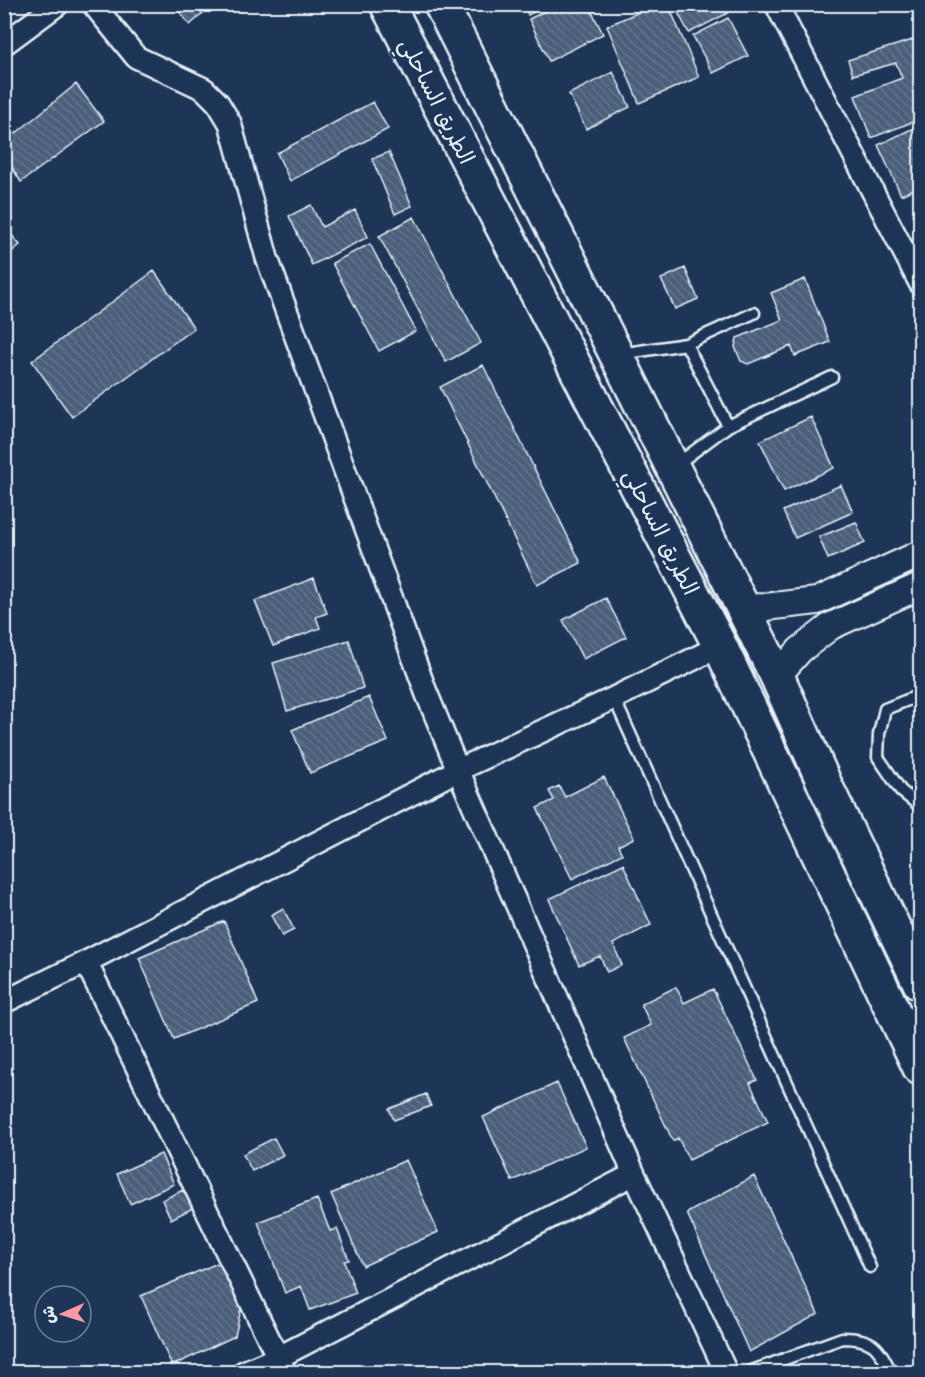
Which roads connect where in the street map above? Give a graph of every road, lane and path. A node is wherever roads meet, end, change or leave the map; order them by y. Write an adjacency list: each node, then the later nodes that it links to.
1 (58, 4): 6 (street)
2 (93, 4): 23 (street)
3 (387, 4): 19 (highway, الطريق الساحلي)
4 (441, 4): 10 (highway, الطريق الساحلي)
5 (776, 4): 7 (street)
6 (4, 44)
7 (921, 283)
8 (754, 313): 9 (lane)
9 (686, 344): 10 (lane); 12 (lane)
10 (616, 354): 13 (highway, الطريق الساحلي)
11 (832, 377): 12 (lane)
12 (728, 426): 13 (lane)
13 (673, 468): 17 (highway, الطريق الساحلي)
14 (921, 554): 16 (street)
15 (921, 586): 18 (street)
16 (817, 601): 17 (street); 18 (street)
17 (743, 608): 20 (highway, الطريق الساحلي)
18 (831, 626): 20 (street)
19 (720, 646): 22 (street); 28 (highway, الطريق الساحلي)
20 (777, 676): 26 (highway, الطريق الساحلي)
21 (921, 695): 24 (lane)
22 (614, 698): 23 (street); 30 (lane)
23 (458, 770): 25 (street); 29 (street)
24 (921, 806)
25 (86, 962): 27 (street); 31 (street)
26 (921, 983)
27 (4, 1002)
28 (921, 1068)
29 (634, 1174): 31 (street); 33 (street)
30 (870, 1267)
31 (282, 1365): 32 (street)
32 (244, 1372)
33 (726, 1372)
34 (749, 1372): 35 (lane)
35 (891, 1372)

